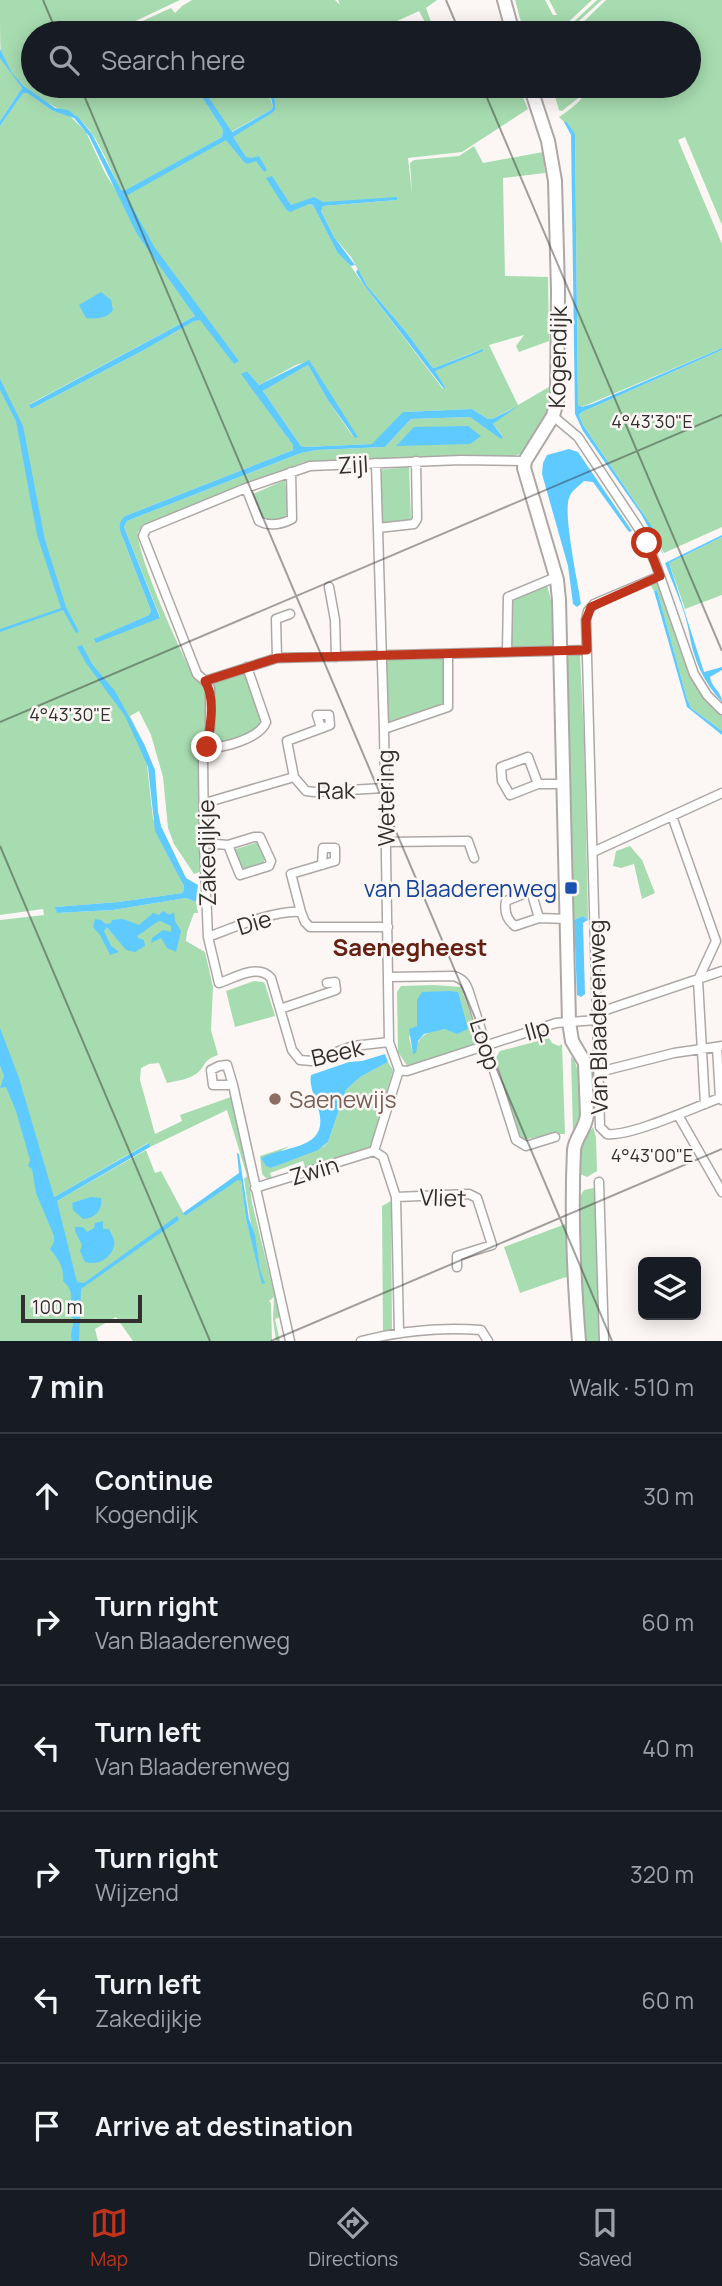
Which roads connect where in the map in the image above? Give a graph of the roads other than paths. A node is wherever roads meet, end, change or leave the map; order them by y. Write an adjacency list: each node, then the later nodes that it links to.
1 (504, 0): 2 (street)
2 (510, 21)
3 (534, 98): 4 (street, Kogendijk)
4 (553, 416): 6 (street); 12 (street, Kogendijk)
5 (416, 461): 6 (street, Zijl); 7 (street, Zijl); 10 (street)
6 (525, 461): 13 (street, Van Blaaderenweg)
7 (376, 463): 8 (street, Zijl); 10 (street, Wetering)
8 (291, 472): 9 (street, Zijl); 9 (street)
9 (246, 488): 11 (street, Zijl)
10 (378, 528): 19 (street, Wetering)
11 (146, 529): 24 (street, Zakedijkje)
12 (660, 576): 16 (street, Van Blaaderenweg); 25 (street, Kogendijk)
13 (556, 577): 17 (street, Van Blaaderenweg); 18 (street)
14 (330, 587): 21 (street)
15 (290, 614): 22 (street)
16 (587, 650): 17 (street); 39 (street, Van Blaaderenweg)
17 (560, 651): 18 (street); 30 (street, Van Blaaderenweg)
18 (507, 652): 20 (street)
19 (381, 655): 20 (street); 21 (street); 27 (street, Wetering)
20 (448, 655): 27 (street)
21 (336, 657): 22 (street)
22 (277, 658): 23 (street)
23 (247, 667): 24 (street); 28 (street)
24 (205, 681): 28 (street, Zakedijkje)
25 (722, 710)
26 (321, 728): 29 (street, Rak)
27 (384, 729): 32 (street, Wetering)
28 (207, 747): 34 (street, Zakedijkje)
29 (294, 777): 32 (street, Rak); 34 (street, Rak)
30 (563, 784): 31 (street); 44 (street, Van Blaaderenweg)
31 (538, 785): 31 (street)
32 (383, 788): 36 (street, Wetering)
33 (722, 793): 35 (street)
34 (205, 803): 37 (street, Zakedijkje)
35 (672, 816): 39 (street); 47 (street)
36 (386, 842): 40 (street); 45 (street, Wetering)
37 (204, 844): 38 (street); 46 (street, Zakedijkje)
38 (228, 845): 38 (street)
39 (593, 852): 54 (street, Van Blaaderenweg)
40 (474, 858)
41 (322, 864): 42 (street, Die)
42 (301, 912): 45 (street, Die); 46 (street, Die)
43 (539, 918): 43 (street); 44 (street)
44 (566, 919): 55 (street, Van Blaaderenweg)
45 (388, 927): 49 (street, Wetering)
46 (208, 936): 51 (street, Zakedijkje)
47 (719, 943): 50 (street)
48 (722, 971): 50 (street, Ilp)
49 (389, 977): 56 (street, Wetering); 57 (street, Loop)
50 (698, 980): 54 (street, Ilp); 59 (street)
51 (219, 983): 53 (street, Beek)
52 (327, 983): 53 (street)
53 (280, 1009): 56 (street, Beek)
54 (597, 1016): 55 (street, Ilp); 61 (street, Van Blaaderenweg)
55 (569, 1022): 57 (street, Ilp); 77 (street, Van Blaaderenweg)
56 (389, 1042): 60 (street, Wetering)
57 (486, 1045): 60 (street, Ilp); 66 (street, Loop)
58 (719, 1046): 59 (street); 63 (street)
59 (701, 1050): 61 (street); 64 (street)
60 (399, 1070): 67 (street)
61 (599, 1072): 65 (street, Van Blaaderenweg)
62 (233, 1086): 69 (street)
63 (721, 1099): 64 (street)
64 (705, 1104): 65 (street)
65 (678, 1115): 70 (street)
66 (555, 1137)
67 (374, 1151): 69 (street, Zwin); 71 (street)
68 (599, 1182): 78 (street)
69 (255, 1188): 74 (street)
70 (722, 1192)
71 (396, 1197): 72 (street, Vliet); 73 (street)
72 (457, 1267)
73 (399, 1332): 75 (street); 76 (street)
74 (290, 1341)
75 (361, 1341)
76 (488, 1341)
77 (579, 1341)
78 (604, 1341)

